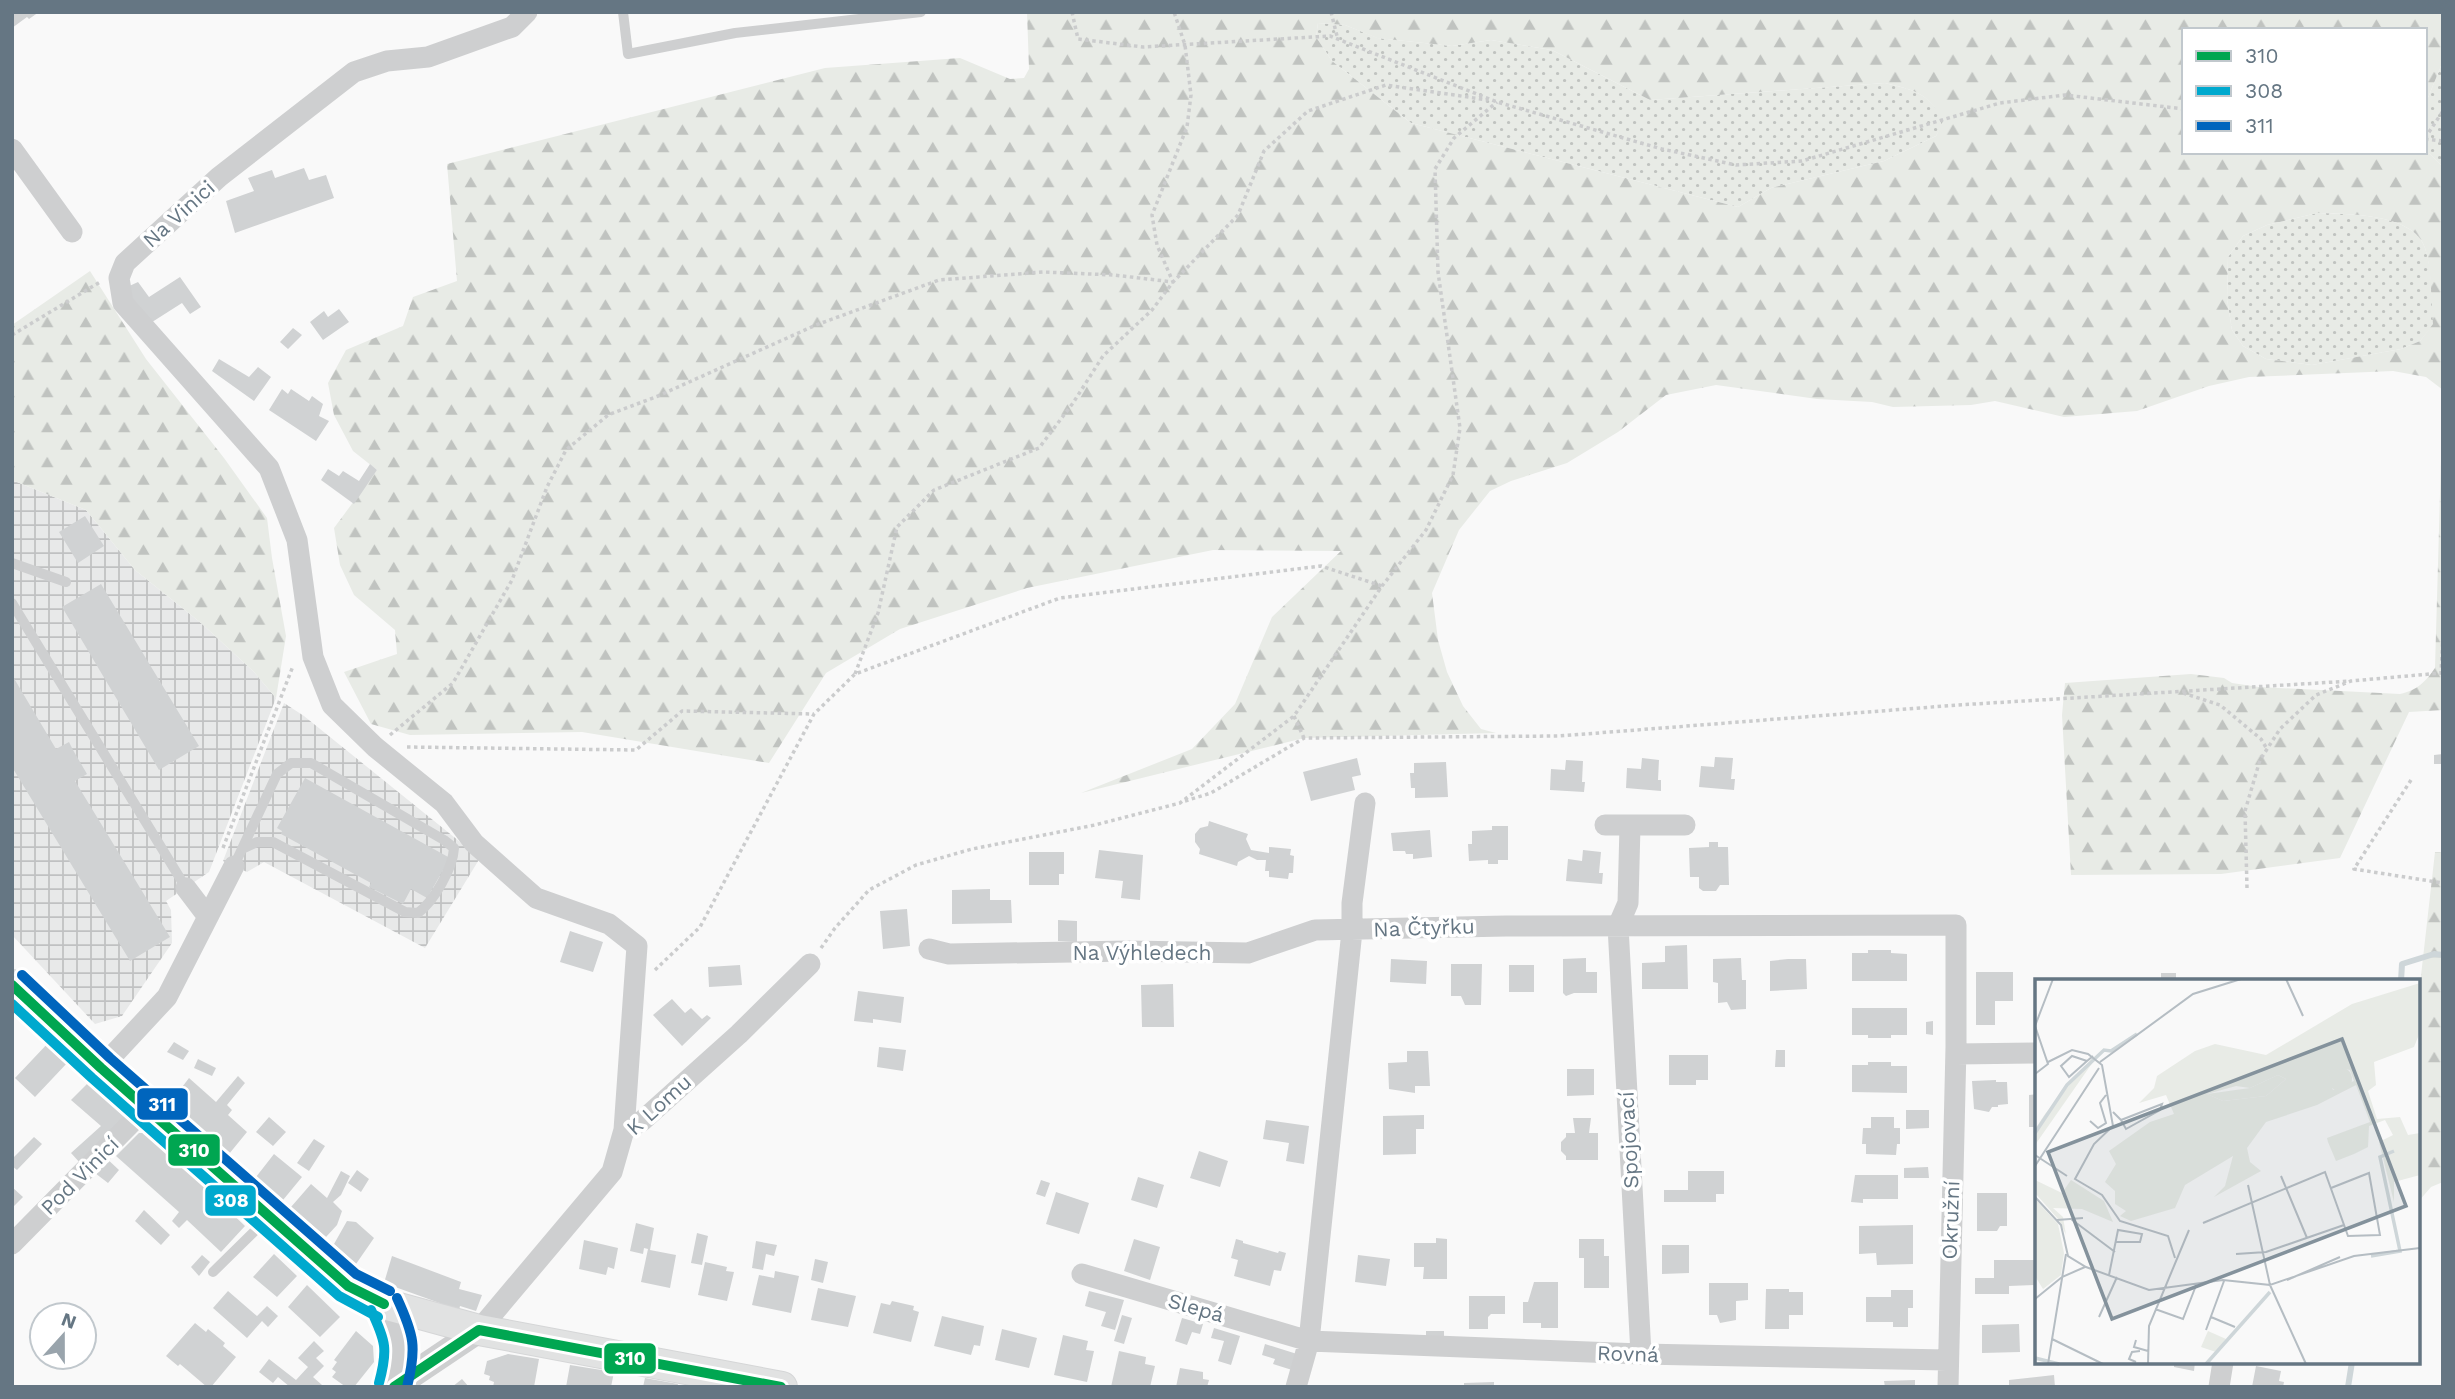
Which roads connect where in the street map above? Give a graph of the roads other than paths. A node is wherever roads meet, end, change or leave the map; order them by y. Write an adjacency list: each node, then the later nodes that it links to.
1 (527, 12): 26 (street, Na Vinici)
2 (622, 12): 3 (lane)
3 (921, 12)
4 (12, 149): 5 (street)
5 (72, 232)
6 (12, 563): 7 (lane)
7 (66, 582)
8 (12, 603): 14 (lane)
9 (1365, 803): 18 (street)
10 (1605, 825): 12 (street)
11 (1685, 825): 12 (street)
12 (1630, 826): 17 (street)
13 (232, 857): 13 (lane); 15 (street)
14 (186, 888): 15 (street)
15 (208, 917): 24 (street)
16 (1956, 925): 17 (street, Na Čtyřku); 23 (street, Okružní)
17 (1618, 926): 18 (street, Na Čtyřku); 34 (street, Spojovací)
18 (1352, 931): 19 (street, Na Výhledech); 33 (street, Na Čtyřku)
19 (929, 949)
20 (810, 964): 26 (street, K Lomu)
21 (12, 985): 24 (main road)
22 (2035, 1052): 23 (street)
23 (1956, 1054): 35 (street, Okružní)
24 (101, 1068): 25 (main road)
25 (147, 1107): 27 (main road); 28 (street, Pod Vinicí)
26 (624, 1130): 32 (street, K Lomu)
27 (269, 1217): 29 (lane); 31 (main road)
28 (12, 1244)
29 (213, 1272)
30 (1082, 1274): 33 (street, Slepá)
31 (384, 1304): 32 (main road); 38 (street)
32 (479, 1330): 37 (main road); 38 (street)
33 (1309, 1341): 34 (street, Rovná); 40 (street, Na Čtyřku)
34 (1641, 1354): 35 (street, Rovná)
35 (1947, 1360): 41 (street, Okružní)
36 (2223, 1364): 42 (street)
37 (710, 1380): 39 (main road)
38 (393, 1387)
39 (782, 1387)
40 (1296, 1387)
41 (1948, 1387)
42 (2219, 1387)

